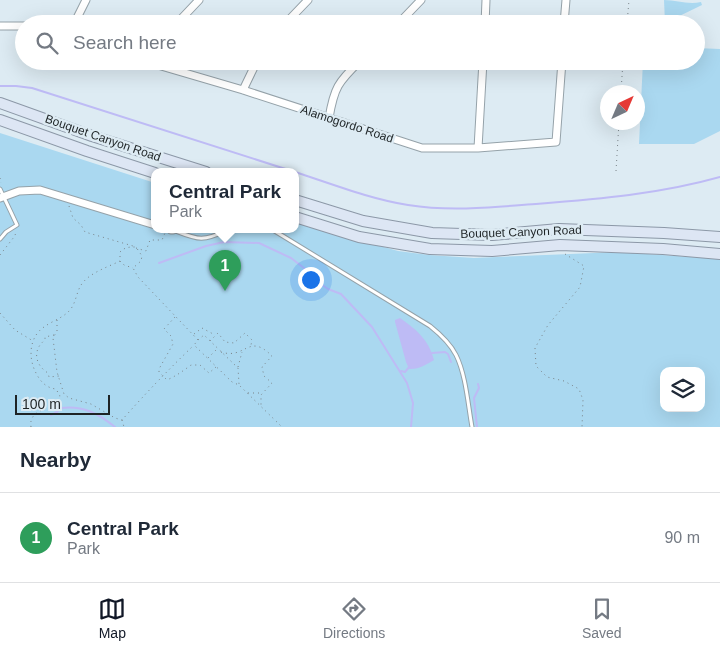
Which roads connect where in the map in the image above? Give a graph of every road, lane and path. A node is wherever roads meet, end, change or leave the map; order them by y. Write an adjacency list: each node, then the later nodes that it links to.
1 (86, 0): 8 (street)
2 (199, 0): 9 (street)
3 (308, 0): 10 (street)
4 (421, 0): 11 (street)
5 (486, 0): 12 (street)
6 (566, 0): 13 (street)
7 (629, 0): 14 (path)
8 (78, 15)
9 (185, 15)
10 (294, 15)
11 (407, 15)
12 (485, 15)
13 (565, 15)
14 (628, 15)
15 (0, 26): 16 (street)
16 (15, 26)
17 (180, 70): 24 (street, Alamogordo Road)
18 (253, 70): 24 (street)
19 (352, 70): 26 (street)
20 (482, 70): 29 (street)
21 (561, 70): 29 (street, Alamogordo Road)
22 (622, 70): 23 (path)
23 (621, 85)
24 (243, 90): 26 (street, Alamogordo Road)
25 (0, 103): 30 (main road, Bouquet Canyon Road)
26 (329, 118): 29 (street, Alamogordo Road)
27 (0, 120): 32 (main road, Bouquet Canyon Road)
28 (619, 130): 31 (path)
29 (478, 148)
30 (186, 168)
31 (616, 171)
32 (151, 172)
33 (0, 189): 34 (lane)
34 (2, 197): 38 (street); 45 (lane)
35 (299, 201): 44 (main road, Bouquet Canyon Road)
36 (68, 203): 47 (path)
37 (299, 218): 46 (main road, Bouquet Canyon Road)
38 (151, 224)
39 (19, 229): 49 (path)
40 (164, 233): 47 (path)
41 (180, 233): 42 (lane)
42 (221, 233)
43 (278, 233): 83 (lane)
44 (720, 238)
45 (0, 239)
46 (560, 245): 48 (main road, Bouquet Canyon Road); 84 (path)
47 (136, 247): 50 (path); 51 (path)
48 (720, 254)
49 (0, 255)
50 (120, 261): 51 (path); 54 (path)
51 (133, 268): 53 (path)
52 (0, 313): 59 (path)
53 (176, 317): 56 (path); 69 (path)
54 (57, 320): 55 (path); 59 (path)
55 (55, 335): 70 (path); 70 (path)
56 (193, 335): 57 (path); 58 (path)
57 (215, 336): 60 (path); 62 (path)
58 (198, 340): 60 (path); 61 (path)
59 (33, 341): 73 (path)
60 (210, 341): 63 (path)
61 (194, 345): 66 (path); 69 (path)
62 (250, 346): 64 (path); 74 (path)
63 (217, 348): 65 (path); 66 (path)
64 (243, 350): 65 (path); 68 (path)
65 (221, 352): 68 (path)
66 (208, 358): 67 (path)
67 (216, 366): 69 (path); 72 (path)
68 (238, 368): 72 (path)
69 (163, 375): 79 (path)
70 (59, 376): 71 (path)
71 (60, 385): 73 (path); 76 (path)
72 (239, 385): 75 (path)
73 (56, 389): 77 (path)
74 (262, 392): 75 (path); 78 (path)
75 (247, 393): 78 (path)
76 (64, 394): 77 (path); 79 (path)
77 (60, 396): 80 (path)
78 (261, 406): 82 (path)
79 (122, 420): 81 (path)
80 (31, 427)
81 (124, 427)
82 (282, 427)
83 (472, 427)
84 (582, 427)

